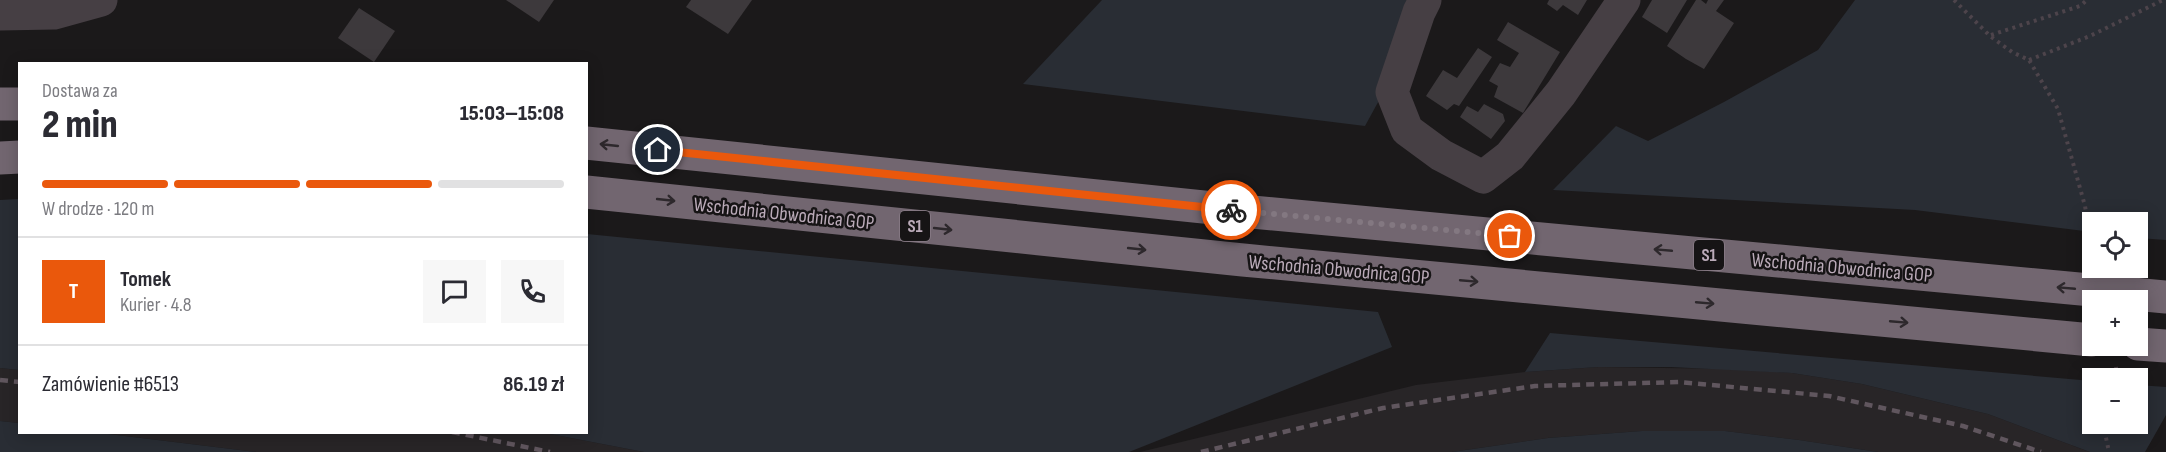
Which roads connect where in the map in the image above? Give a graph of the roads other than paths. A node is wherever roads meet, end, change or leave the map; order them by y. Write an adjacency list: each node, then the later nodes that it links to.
1 (101, 0): 4 (street)
2 (1425, 0): 3 (street)
3 (1624, 0)
4 (0, 14)
5 (0, 104): 6 (highway)
6 (18, 104)
7 (588, 143): 11 (highway, Wschodnia Obwodnica GOP / S1, one-way to 7, bridge)
8 (0, 158): 9 (highway)
9 (18, 158)
10 (588, 192): 12 (highway, Wschodnia Obwodnica GOP / S1, one-way to 12)
11 (2166, 297)
12 (2082, 339)
13 (2148, 345): 14 (highway)
14 (2166, 346)

